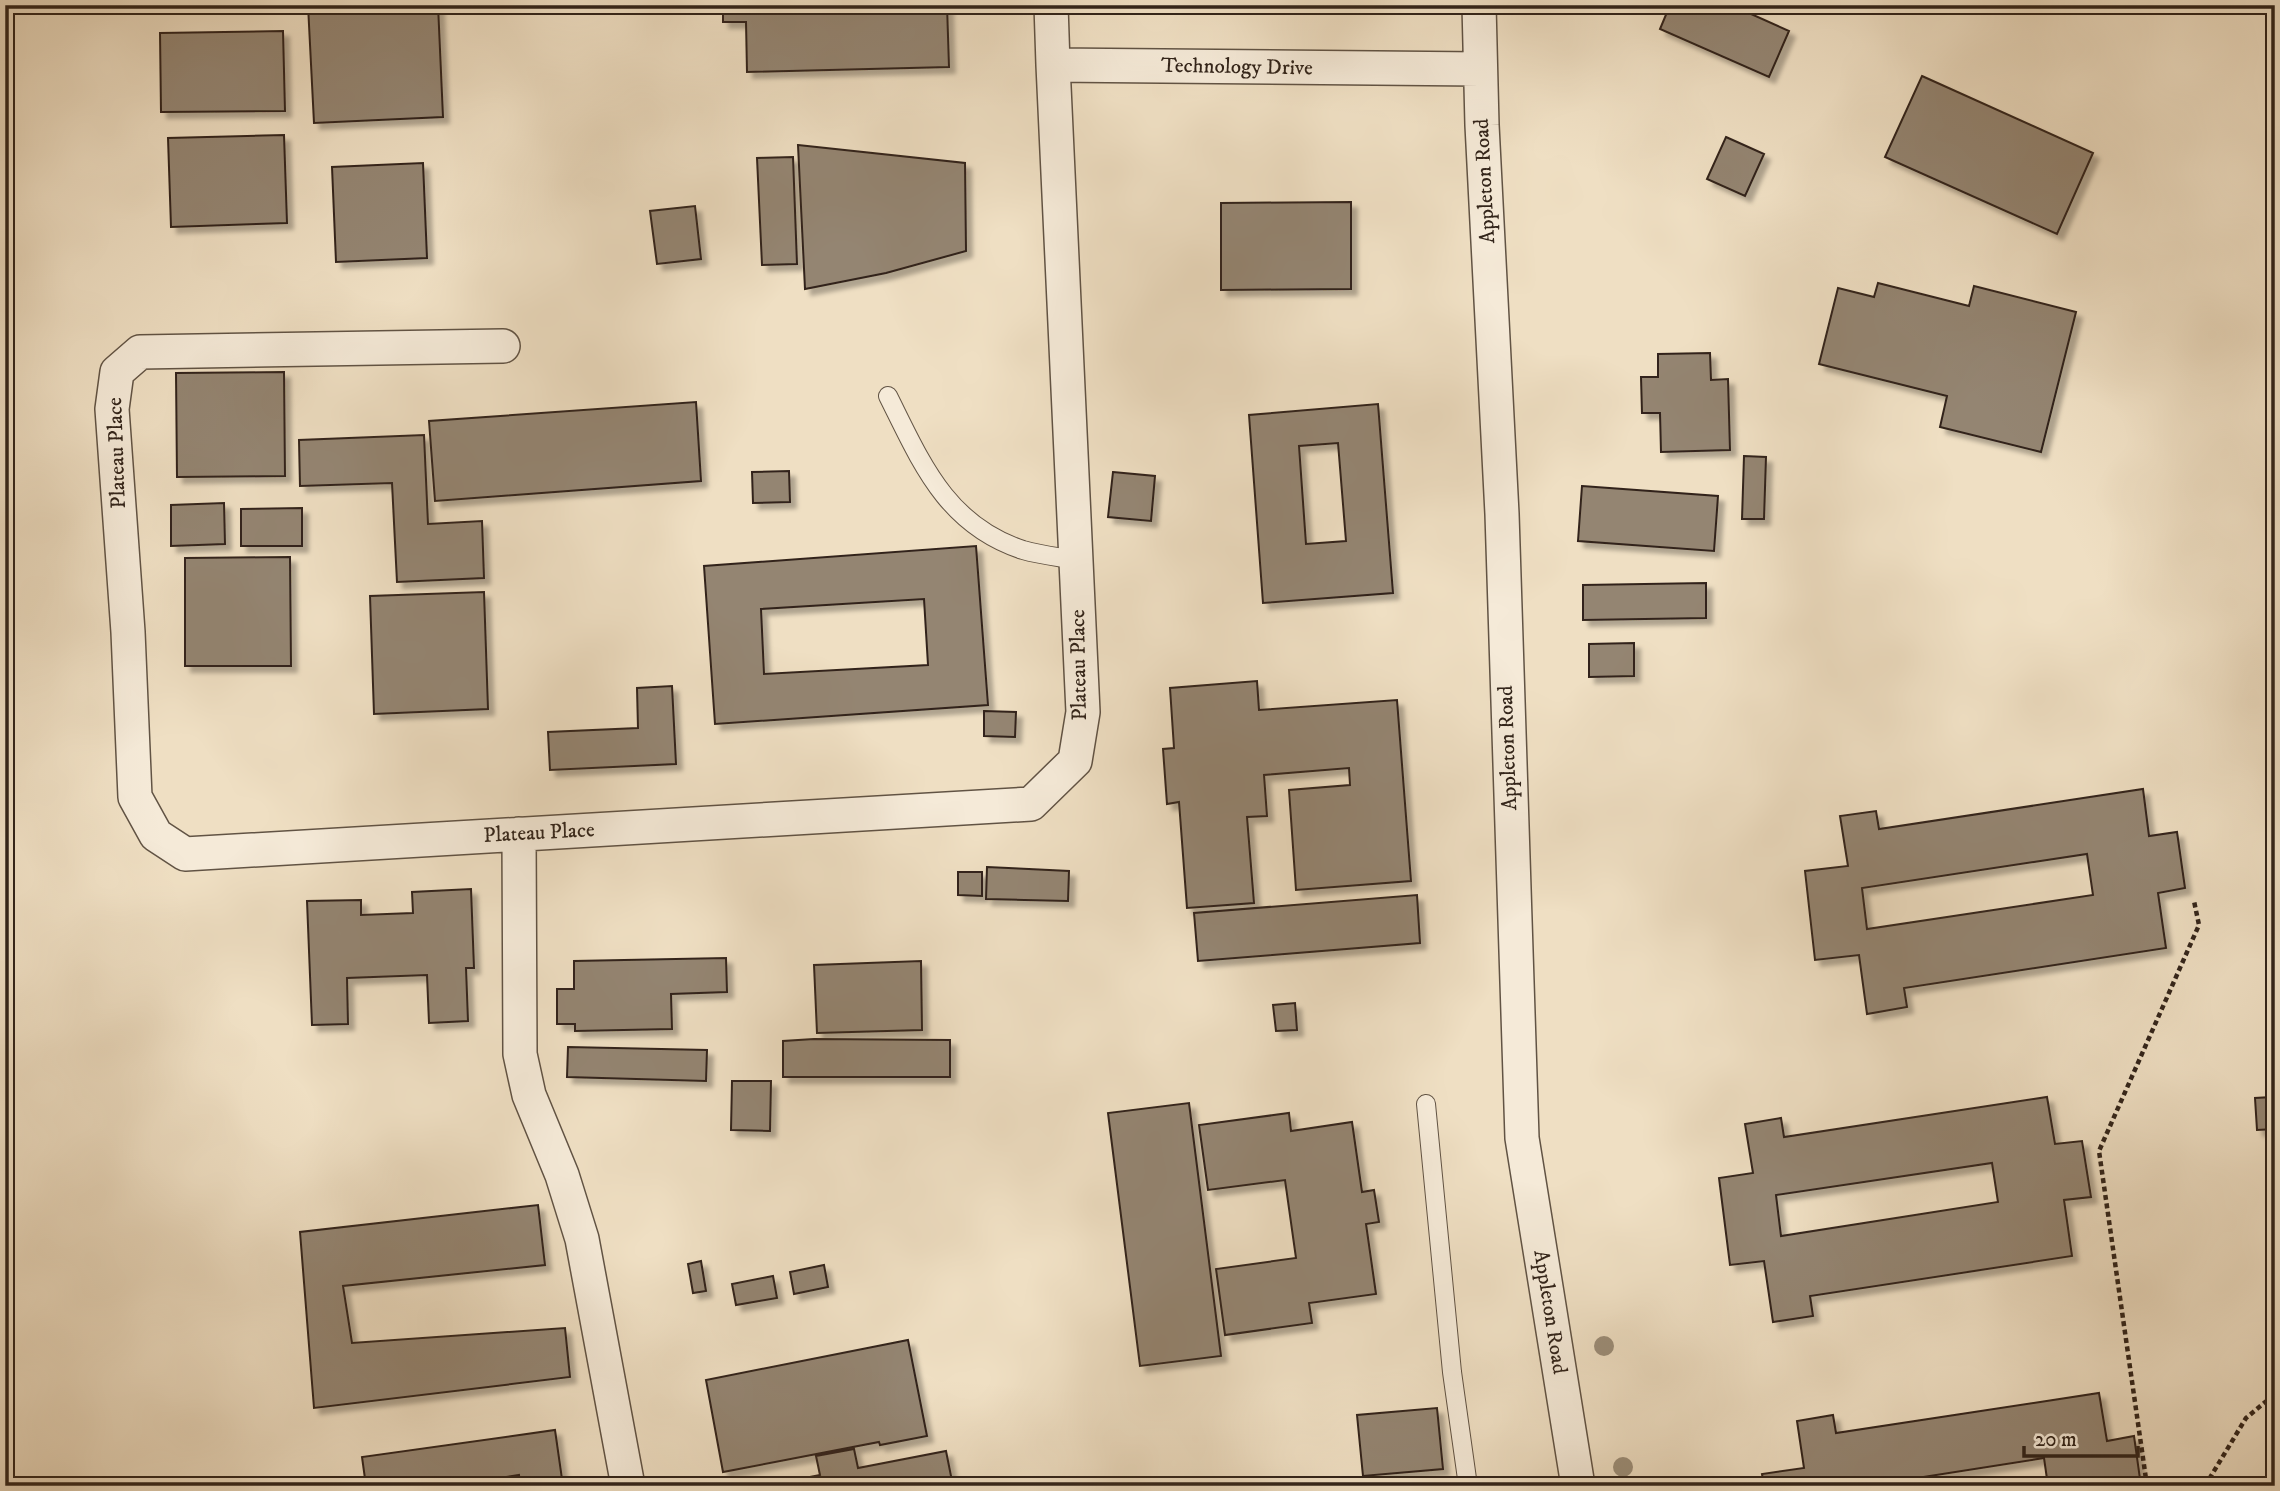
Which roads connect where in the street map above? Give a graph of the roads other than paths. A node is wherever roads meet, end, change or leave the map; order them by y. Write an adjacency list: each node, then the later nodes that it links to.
1 (1051, 5): 3 (street)
2 (1479, 5): 4 (street, Appleton Road)
3 (1053, 65): 4 (street, Technology Drive); 7 (street, Plateau Place)
4 (1480, 69): 12 (street, Appleton Road)
5 (503, 346): 8 (street, Plateau Place)
6 (888, 396): 7 (lane)
7 (1076, 560): 8 (street, Plateau Place)
8 (519, 834): 10 (street)
9 (1426, 1104): 11 (lane)
10 (628, 1486)
11 (1468, 1486)
12 (1578, 1486)

